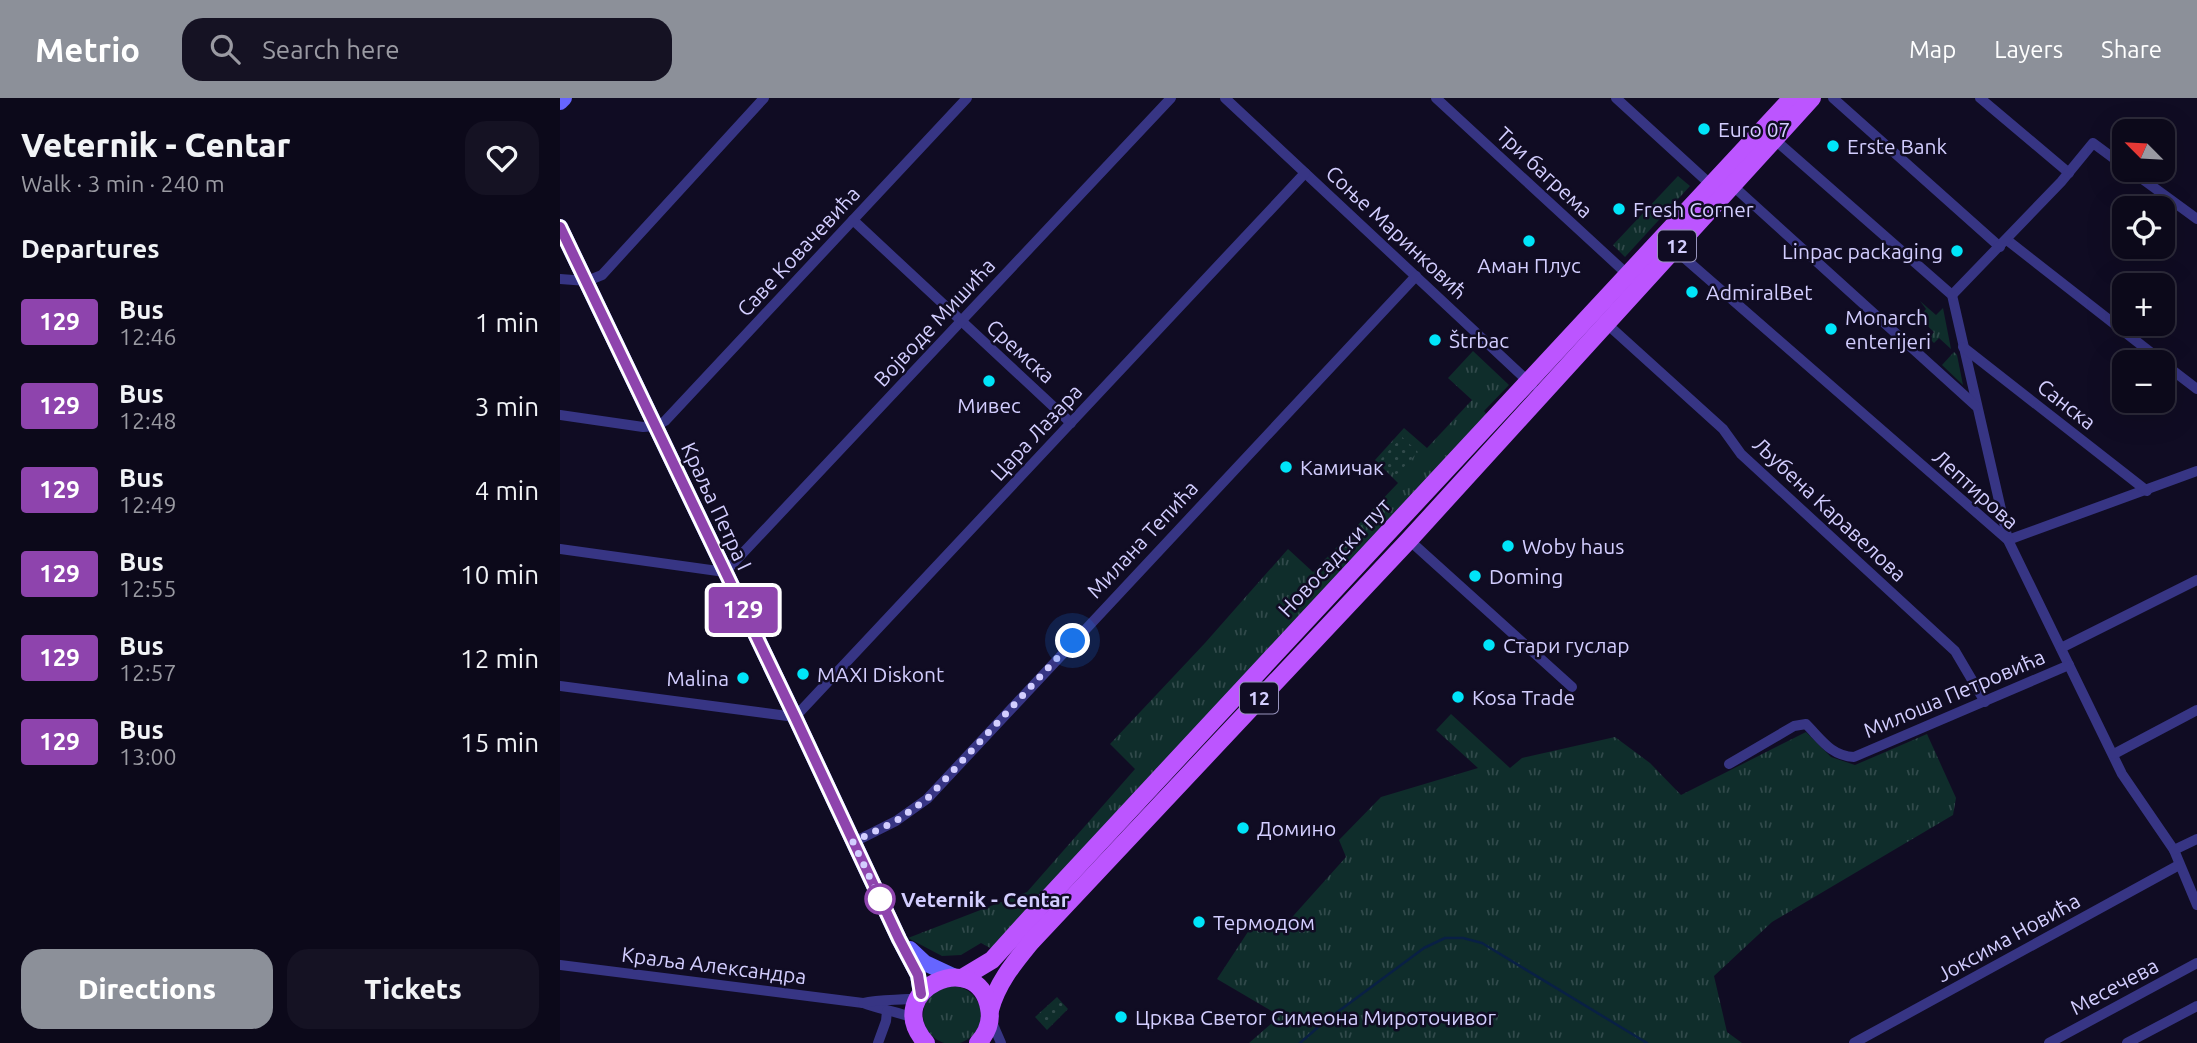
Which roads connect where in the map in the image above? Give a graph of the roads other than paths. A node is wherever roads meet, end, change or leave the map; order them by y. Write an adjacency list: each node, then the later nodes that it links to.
1 (764, 98): 26 (street)
2 (967, 98): 19 (street, Саве Ковачевића)
3 (1171, 98): 28 (street, Војводе Мишића)
4 (1225, 98): 13 (street, Соње Маринковић)
5 (1436, 98): 23 (street, Три багрема)
6 (1616, 98): 16 (street)
7 (1792, 98): 16 (main road, Новосадски пут / 12)
8 (1812, 98): 11 (main road, Новосадски пут / 12)
9 (1833, 98): 21 (street)
10 (1980, 98): 14 (street)
11 (1774, 139): 17 (main road, Новосадски пут / 12); 27 (street)
12 (2112, 157): 14 (street)
13 (1305, 173): 24 (street, Соње Маринковић); 38 (street, Цара Лазара)
14 (2069, 173): 21 (street)
15 (2146, 182): 18 (street)
16 (1710, 184): 23 (main road, Новосадски пут / 12)
17 (1732, 185): 22 (main road, Новосадски пут / 12); 36 (street)
18 (2197, 219)
19 (853, 220): 28 (street, Сремска); 39 (street, Саве Ковачевића)
20 (560, 227): 26 (street, Краља Петра I)
21 (2003, 243): 27 (street); 31 (street)
22 (1674, 249): 29 (main road, Новосадски пут / 12); 43 (street, Лептирова)
23 (1627, 274): 33 (main road, Новосадски пут / 12)
24 (1416, 276): 33 (street, Соње Маринковић); 57 (street, Милана Тепића)
25 (560, 279): 26 (street)
26 (587, 281): 39 (street, Краља Петра I)
27 (1952, 295): 30 (street)
28 (961, 322): 38 (street, Сремска); 45 (street, Војводе Мишића)
29 (1607, 324): 35 (main road, Новосадски пут / 12); 51 (street, Љубена Каравелова)
30 (1963, 347): 36 (street); 41 (street, Санска)
31 (2147, 350)
32 (2175, 372): 34 (street)
33 (1528, 381): 35 (street, Соње Маринковић); 64 (main road, Новосадски пут / 12)
34 (2197, 389)
35 (1542, 394): 42 (main road, Новосадски пут / 12)
36 (1976, 406): 43 (street)
37 (560, 415): 39 (street)
38 (1071, 423): 53 (street, Цара Лазара)
39 (656, 426): 45 (street, Краља Петра I)
40 (2197, 471): 41 (street)
41 (2147, 491): 43 (street)
42 (1409, 540): 50 (street, Новосадски пут); 69 (main road, Новосадски пут / 12)
43 (2008, 540): 47 (street, Лептирова)
44 (560, 549): 45 (street)
45 (725, 572): 53 (street, Краља Петра I)
46 (2197, 580): 47 (street)
47 (2061, 648): 48 (street, Лептирова)
48 (2069, 665): 51 (street, Милоша Петровића); 54 (street, Лептирова)
49 (560, 686): 53 (street)
50 (1572, 687)
51 (1985, 702): 55 (street, Милоша Петровића)
52 (2197, 710): 54 (street)
53 (795, 717): 57 (street, Краља Петра I)
54 (2114, 754): 58 (street, Лептирова)
55 (1729, 764)
56 (2197, 839): 58 (street)
57 (853, 842): 61 (street, Краља Петра I)
58 (2174, 850): 59 (street, Лептирова)
59 (2179, 865): 60 (street, Лептирова); 75 (street, Јоксима Новића)
60 (2197, 905)
61 (899, 939): 64 (street); 65 (street, Краља Петра I)
62 (2197, 963): 76 (street, Месечева)
63 (560, 965): 66 (street, Краља Александра)
64 (958, 978): 65 (main road, 12); 69 (main road)
65 (920, 996): 66 (street); 70 (main road)
66 (863, 1003): 68 (street)
67 (2197, 1006): 77 (street)
68 (887, 1011): 70 (street); 71 (street)
69 (990, 1014): 73 (main road, 12); 74 (street)
70 (913, 1029): 72 (main road)
71 (878, 1043)
72 (926, 1043)
73 (978, 1043)
74 (1002, 1043)
75 (1854, 1043)
76 (2049, 1043)
77 (2127, 1043)

